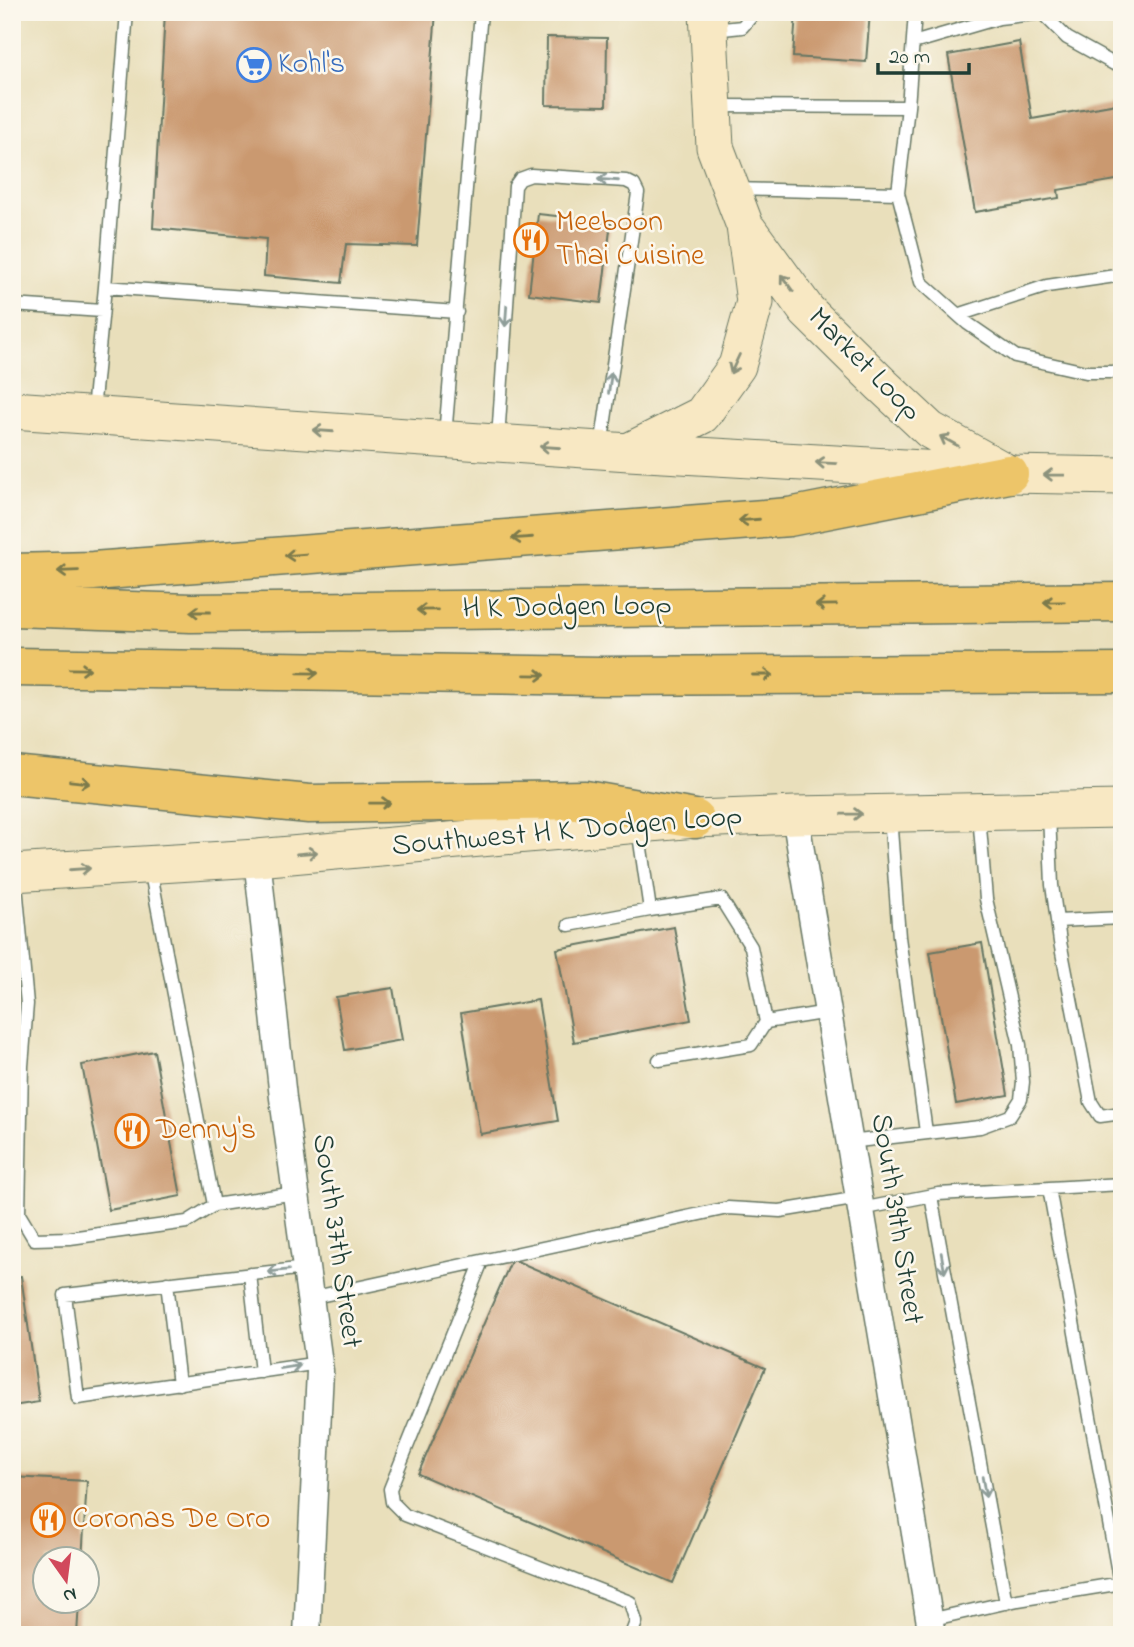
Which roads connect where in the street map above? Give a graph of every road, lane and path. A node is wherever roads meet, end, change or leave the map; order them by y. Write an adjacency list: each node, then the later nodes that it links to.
1 (127, 12): 14 (lane)
2 (481, 12): 17 (lane)
3 (755, 12): 5 (lane)
4 (915, 12): 6 (lane)
5 (709, 21): 8 (main road, Market Loop)
6 (913, 43): 7 (lane); 9 (lane)
7 (1122, 64)
8 (713, 106): 9 (lane); 10 (main road, Market Loop)
9 (908, 107): 11 (lane)
10 (730, 189): 11 (lane); 12 (main road, Market Loop)
11 (898, 193): 18 (lane)
12 (745, 226): 24 (main road, Market Loop, one-way to 24); 25 (main road, Market Loop, one-way to 12)
13 (1122, 275): 18 (lane)
14 (105, 287): 16 (lane); 17 (lane)
15 (12, 305): 16 (lane)
16 (102, 311): 21 (lane)
17 (457, 312): 22 (lane)
18 (958, 315): 19 (lane)
19 (1122, 372)
20 (12, 410): 21 (main road)
21 (92, 415): 22 (main road, one-way to 21)
22 (445, 440): 23 (main road)
23 (498, 443): 24 (main road, one-way to 23); 24 (lane, one-way to 23)
24 (615, 451): 25 (main road, one-way to 24)
25 (1009, 474): 26 (main road, one-way to 25); 27 (highway, one-way to 27)
26 (1122, 476)
27 (12, 573)
28 (1122, 602): 29 (highway, H K Dodgen Loop, one-way to 29)
29 (12, 607)
30 (12, 667): 31 (highway, one-way to 31)
31 (1122, 674)
32 (12, 775): 38 (highway, one-way to 38)
33 (1122, 809): 34 (main road, Southwest H K Dodgen Loop)
34 (1049, 810): 35 (main road, Southwest H K Dodgen Loop); 45 (lane)
35 (979, 811): 36 (main road, Southwest H K Dodgen Loop); 51 (lane)
36 (890, 813): 37 (main road, Southwest H K Dodgen Loop, one-way to 36); 51 (lane)
37 (795, 815): 38 (main road, Southwest H K Dodgen Loop); 47 (street, South 39th Street)
38 (695, 819): 39 (main road, Southwest H K Dodgen Loop)
39 (638, 824): 40 (main road, Southwest H K Dodgen Loop, one-way to 39); 43 (lane)
40 (257, 858): 41 (main road, Southwest H K Dodgen Loop); 55 (street, South 37th Street)
41 (150, 864): 42 (main road, Southwest H K Dodgen Loop, one-way to 41); 58 (lane)
42 (13, 873): 58 (lane)
43 (650, 910): 46 (lane); 48 (lane)
44 (1122, 918): 45 (lane)
45 (1057, 921): 50 (lane)
46 (569, 925)
47 (828, 1012): 48 (lane); 52 (street, South 39th Street)
48 (766, 1022): 49 (lane)
49 (659, 1060)
50 (1122, 1113)
51 (926, 1132): 52 (lane)
52 (849, 1142): 57 (street, South 39th Street)
53 (1122, 1184): 54 (lane)
54 (1049, 1188): 56 (lane); 67 (lane)
55 (296, 1193): 58 (lane); 60 (street, South 37th Street)
56 (931, 1196): 57 (lane); 68 (lane, one-way to 68)
57 (860, 1204): 59 (lane); 69 (street, South 39th Street)
58 (214, 1205)
59 (482, 1261): 63 (lane); 71 (lane)
60 (306, 1268): 61 (lane, one-way to 61); 63 (street, South 37th Street)
61 (250, 1274): 62 (lane); 65 (lane)
62 (167, 1283): 66 (lane); 66 (lane)
63 (310, 1298): 64 (street, South 37th Street)
64 (319, 1363): 65 (lane, one-way to 64); 70 (street, South 37th Street)
65 (261, 1371): 66 (lane)
66 (179, 1384)
67 (1121, 1583): 68 (lane)
68 (1006, 1603): 69 (lane)
69 (930, 1627)
70 (307, 1635)
71 (631, 1635)

